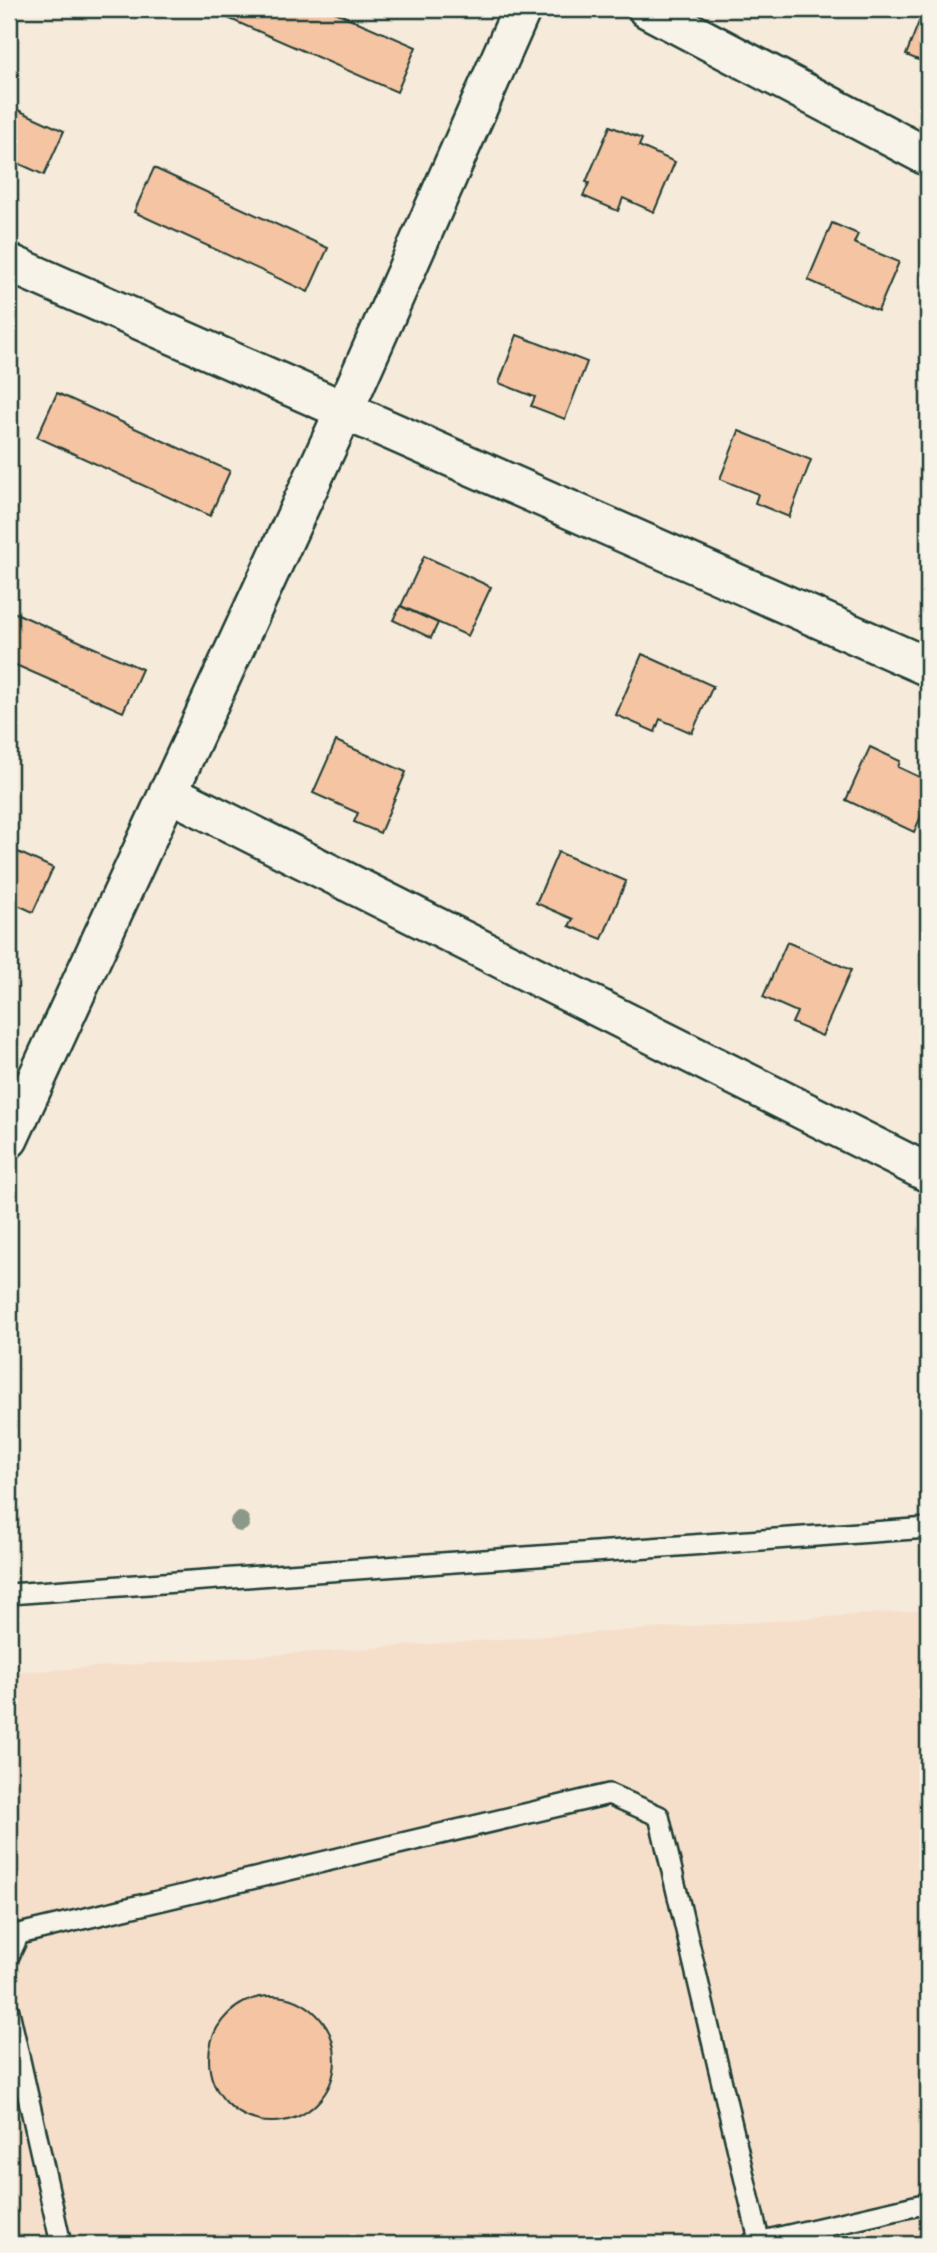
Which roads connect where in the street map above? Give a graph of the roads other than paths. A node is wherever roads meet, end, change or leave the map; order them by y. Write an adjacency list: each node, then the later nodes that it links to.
1 (522, 9): 5 (street)
2 (647, 9): 3 (street)
3 (928, 157)
4 (9, 263): 5 (street)
5 (345, 409): 6 (street); 7 (street)
6 (928, 667)
7 (168, 792): 8 (street); 9 (street)
8 (9, 1139)
9 (928, 1173)
10 (928, 1528): 11 (lane)
11 (9, 1594)
12 (9, 1956): 16 (lane)
13 (9, 2011): 15 (lane)
14 (928, 2203): 16 (lane)
15 (61, 2244)
16 (756, 2244)

